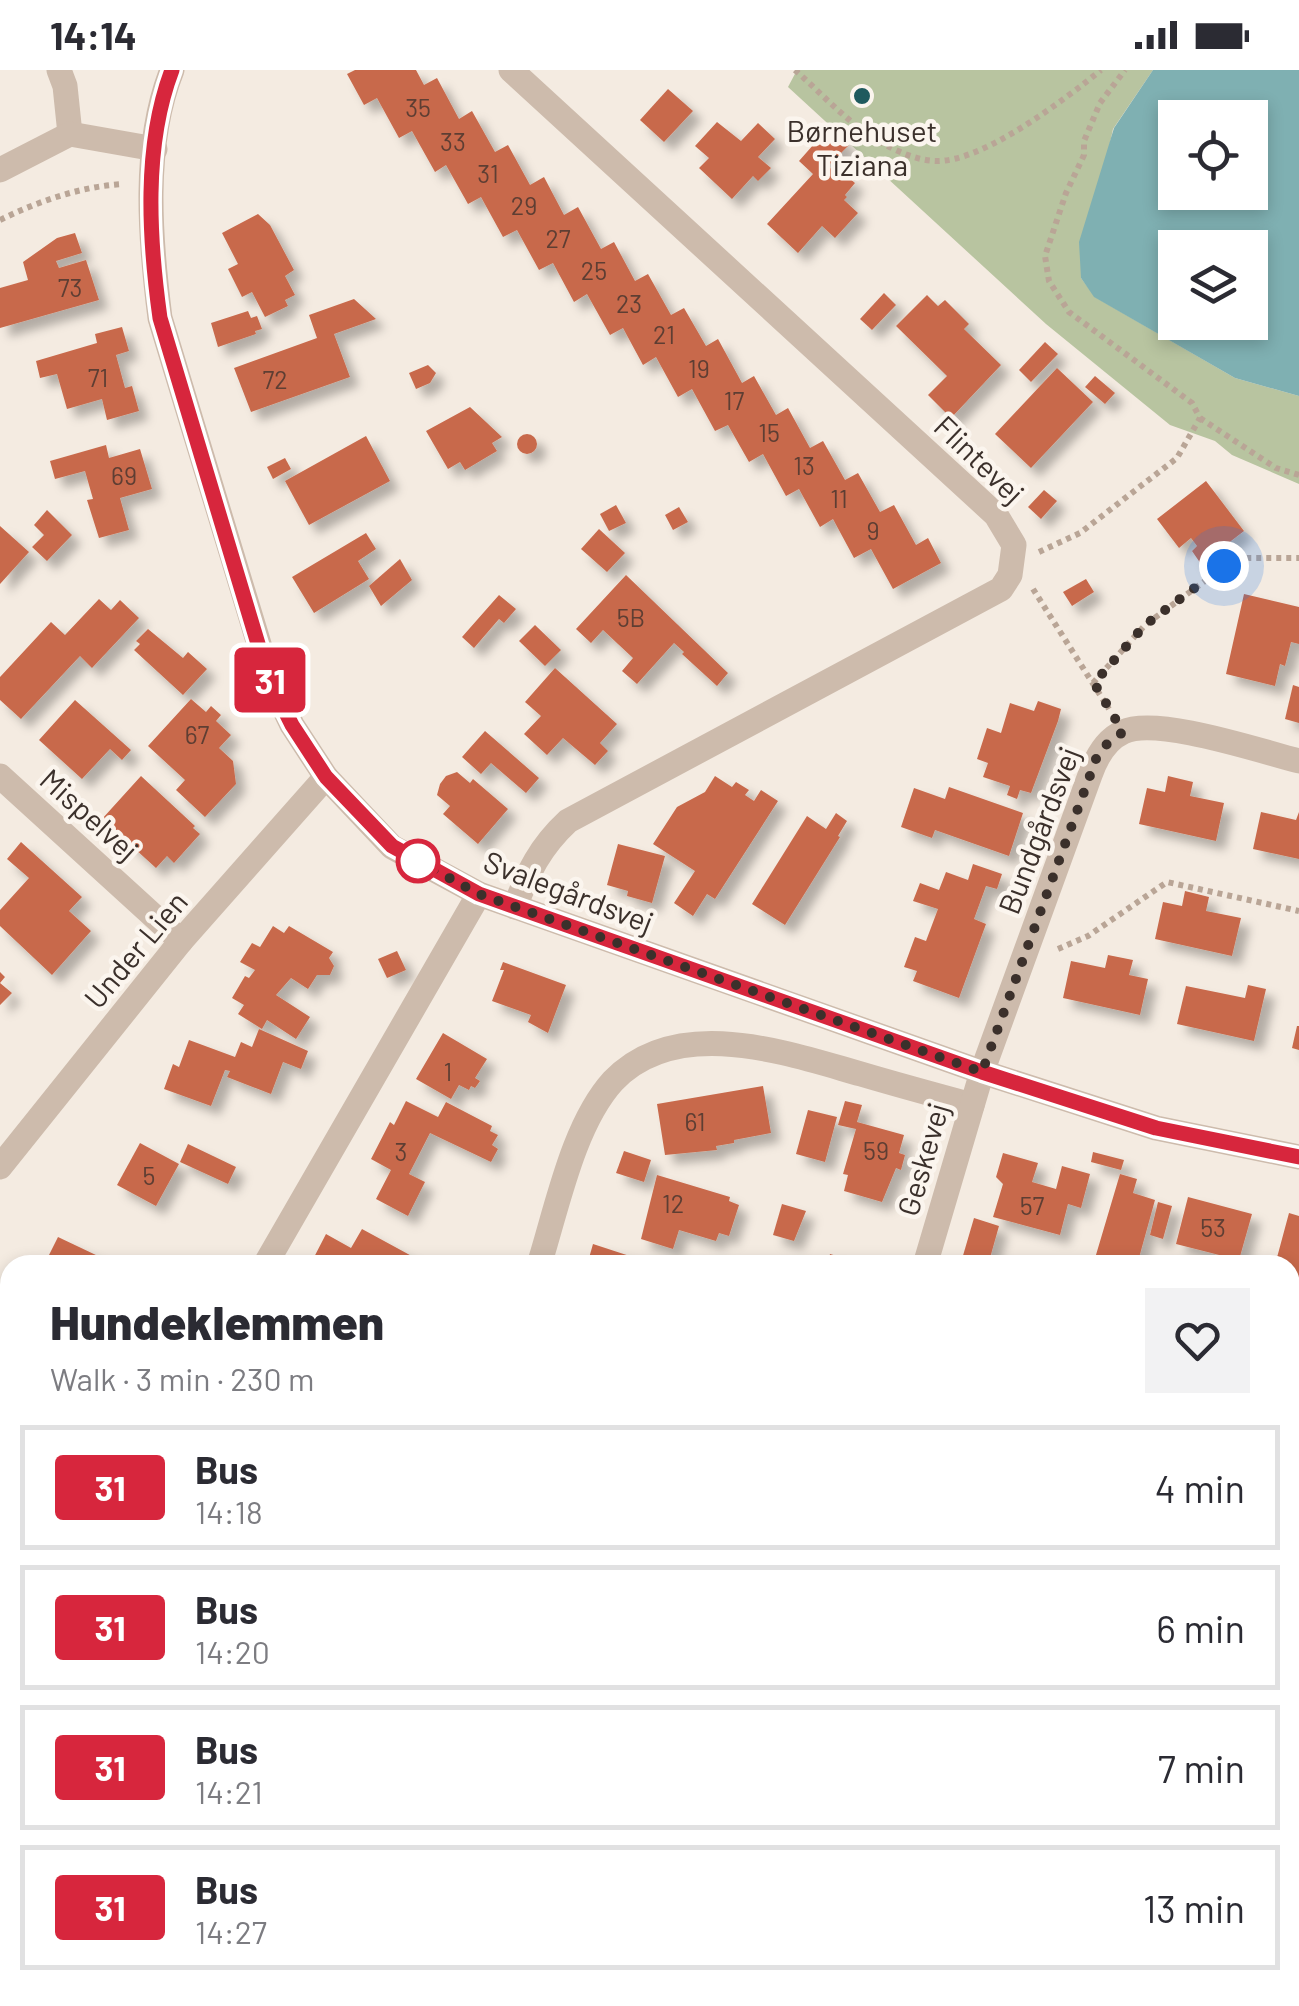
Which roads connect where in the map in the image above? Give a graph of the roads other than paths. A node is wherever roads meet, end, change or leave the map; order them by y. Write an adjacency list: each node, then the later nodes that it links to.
1 (59, 70): 4 (street)
2 (172, 70): 5 (street, Svalegårdsvej)
3 (511, 70): 11 (street, Flintevej)
4 (70, 134): 5 (street); 6 (street)
5 (155, 148): 9 (street, Svalegårdsvej)
6 (0, 170)
7 (1299, 761): 13 (street, Bundgårdsvej)
8 (0, 776): 12 (street, Mispelvej)
9 (326, 777): 10 (street, Svalegårdsvej); 12 (street, Under Lien)
10 (479, 894): 11 (street, Svalegårdsvej); 17 (street)
11 (515, 908): 13 (street, Svalegårdsvej)
12 (181, 942): 16 (street, Under Lien)
13 (982, 1072): 14 (street, Geskevej); 15 (street, Svalegårdsvej)
14 (972, 1105): 18 (street); 19 (street, Geskevej)
15 (1299, 1157)
16 (0, 1166)
17 (271, 1255)
18 (542, 1255)
19 (928, 1255)

